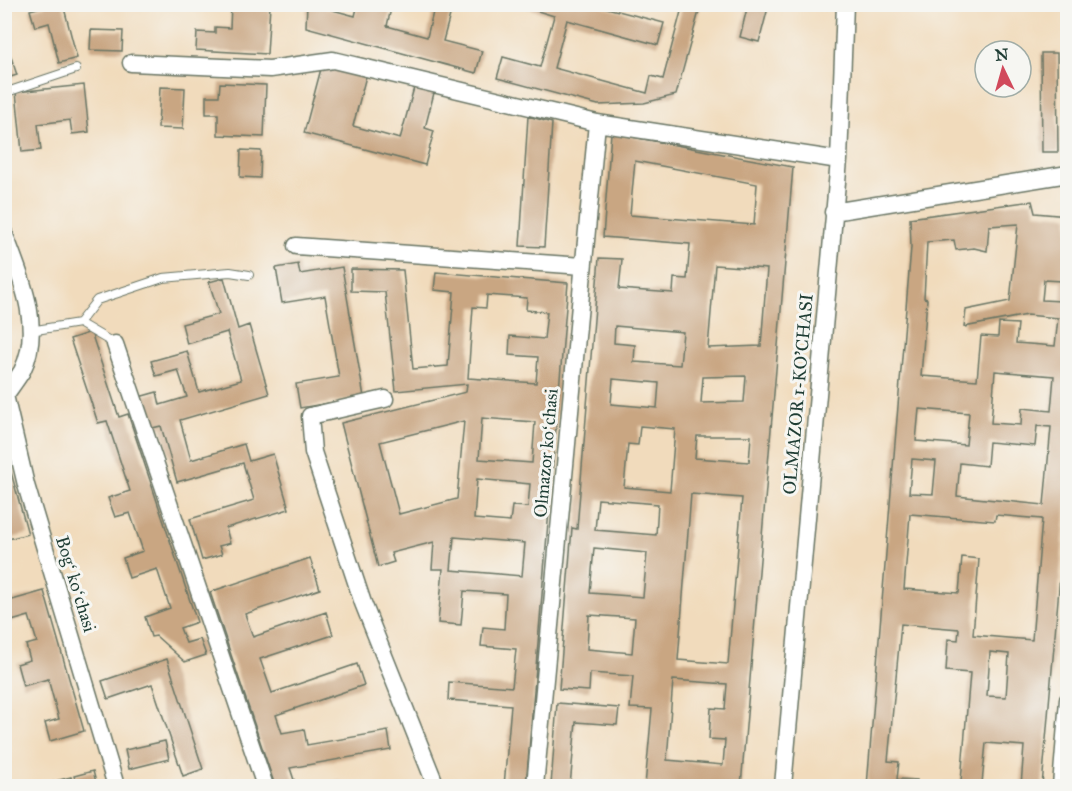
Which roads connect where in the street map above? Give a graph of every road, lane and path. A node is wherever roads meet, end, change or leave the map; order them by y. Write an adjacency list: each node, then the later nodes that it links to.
1 (845, 4): 6 (street, OLMAZOR 1-KO'CHASI)
2 (131, 63): 5 (street)
3 (76, 69): 4 (lane)
4 (4, 93)
5 (597, 123): 6 (street); 11 (street, Olmazor koʻchasi)
6 (839, 160): 8 (street, OLMAZOR 1-KO'CHASI)
7 (1068, 174): 8 (street)
8 (833, 212): 23 (street, OLMAZOR 1-KO'CHASI)
9 (4, 233): 14 (street)
10 (296, 246): 11 (street)
11 (583, 266): 22 (street, Olmazor koʻchasi)
12 (249, 275): 13 (lane)
13 (79, 323): 14 (lane); 15 (lane)
14 (30, 331): 16 (street)
15 (115, 344): 20 (street)
16 (5, 393): 19 (street, Bogʻ koʻchasi)
17 (385, 399): 21 (street)
18 (1068, 700): 24 (street)
19 (116, 786)
20 (265, 786)
21 (436, 786)
22 (536, 786)
23 (783, 786)
24 (1061, 786)

